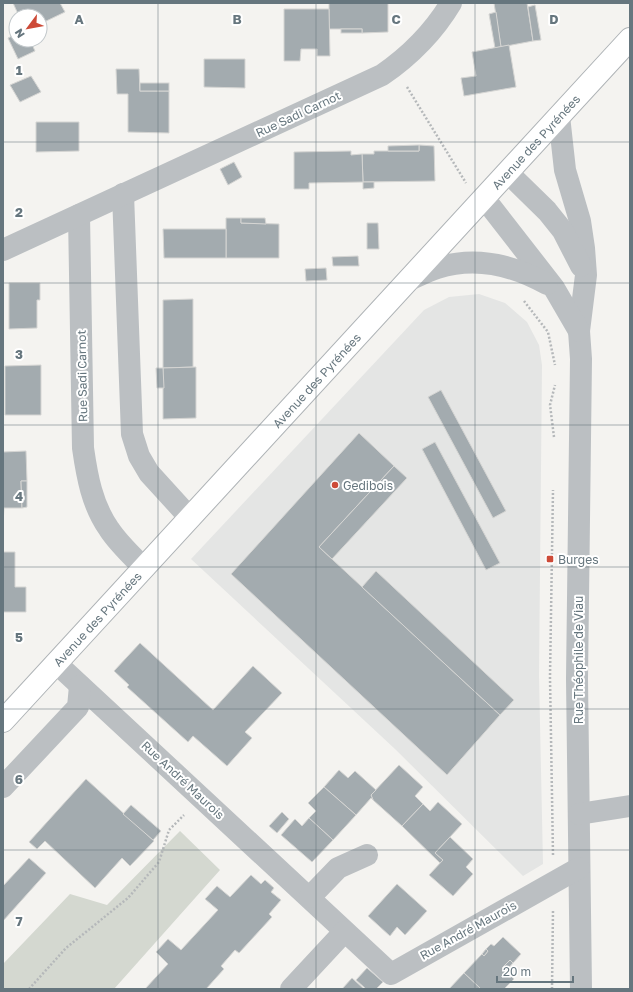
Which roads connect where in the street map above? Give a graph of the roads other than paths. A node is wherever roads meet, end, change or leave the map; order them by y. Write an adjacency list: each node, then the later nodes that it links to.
1 (451, 3): 5 (street, Rue Sadi Carnot)
2 (630, 39): 3 (main road, Avenue des Pyrénées)
3 (559, 116): 4 (main road, Avenue des Pyrénées); 9 (street, Rue Théophile de Viau)
4 (508, 173): 6 (main road, Avenue des Pyrénées); 9 (street)
5 (123, 194): 7 (street, Rue Sadi Carnot); 13 (street)
6 (481, 201): 10 (main road, Avenue des Pyrénées); 11 (street, Rue Théophile de Viau)
7 (79, 215): 8 (street); 14 (street, Rue Sadi Carnot)
8 (3, 250)
9 (586, 274): 12 (street, Rue Théophile de Viau)
10 (409, 280): 11 (street, Rue Théophile de Viau); 13 (main road, Avenue des Pyrénées)
11 (554, 288): 12 (street, Rue Théophile de Viau)
12 (579, 331): 20 (street, Rue Théophile de Viau)
13 (190, 518): 14 (main road, Avenue des Pyrénées)
14 (144, 568): 15 (main road, Avenue des Pyrénées)
15 (56, 663): 16 (street, Rue André Maurois); 17 (main road, Avenue des Pyrénées)
16 (80, 686): 18 (street); 23 (street, Rue André Maurois)
17 (3, 721)
18 (3, 787)
19 (630, 806): 20 (street)
20 (578, 814): 22 (street, Rue Théophile de Viau)
21 (367, 855): 23 (street)
22 (579, 868): 24 (street, Rue André Maurois); 26 (street, Rue Théophile de Viau)
23 (310, 897): 24 (street, Rue André Maurois)
24 (344, 932): 25 (street)
25 (291, 989)
26 (581, 989)

